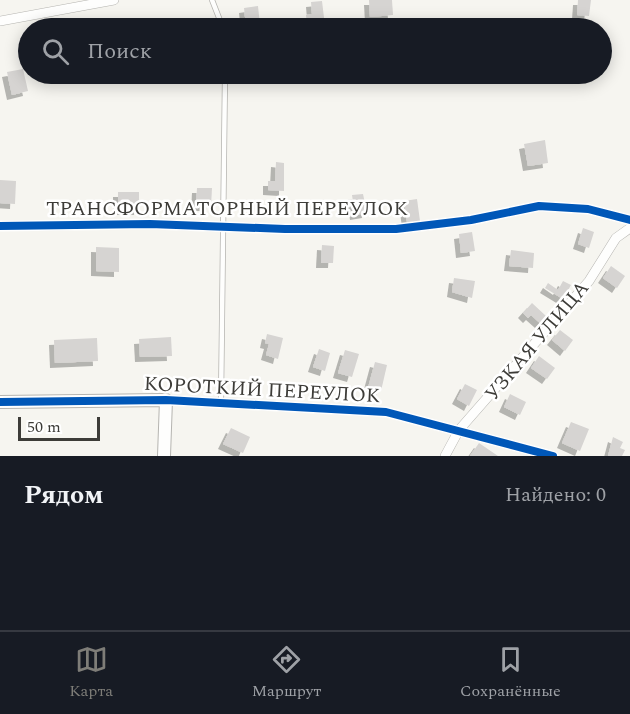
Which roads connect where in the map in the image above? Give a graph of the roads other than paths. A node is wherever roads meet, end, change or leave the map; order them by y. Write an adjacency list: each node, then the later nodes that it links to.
1 (114, 0): 4 (street)
2 (212, 0): 3 (lane)
3 (219, 18)
4 (0, 21)
5 (225, 84): 7 (lane)
6 (630, 220): 7 (street, ТРАНСФОРМАТОРНЫЙ ПЕРЕУЛОК)
7 (225, 225): 8 (street, ТРАНСФОРМАТОРНЫЙ ПЕРЕУЛОК); 12 (lane)
8 (0, 226)
9 (630, 228): 13 (street, УЗКАЯ УЛИЦА)
10 (166, 400): 11 (street, КОРОТКИЙ ПЕРЕУЛОК); 12 (street, КОРОТКИЙ ПЕРЕУЛОК); 14 (street)
11 (0, 402)
12 (221, 402): 13 (street, КОРОТКИЙ ПЕРЕУЛОК)
13 (459, 430): 15 (street, УЗКАЯ УЛИЦА); 16 (street, КОРОТКИЙ ПЕРЕУЛОК)
14 (164, 456)
15 (445, 456)
16 (553, 456)

